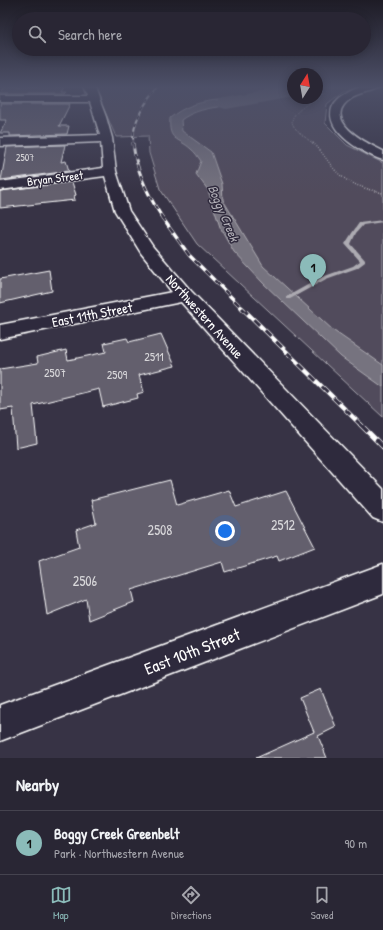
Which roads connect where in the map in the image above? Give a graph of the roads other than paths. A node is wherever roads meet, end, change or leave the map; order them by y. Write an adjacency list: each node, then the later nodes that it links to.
1 (102, 121): 3 (street, Northwestern Avenue)
2 (337, 121): 5 (street)
3 (106, 138): 4 (street); 6 (street, Northwestern Avenue)
4 (0, 142)
5 (383, 156)
6 (110, 171): 7 (street, Bryan Street); 8 (street, Northwestern Avenue)
7 (0, 186)
8 (185, 295): 9 (street, East 11th Street); 10 (street, Northwestern Avenue)
9 (0, 332)
10 (383, 510)
11 (383, 579): 12 (street, East 10th Street)
12 (0, 723)

